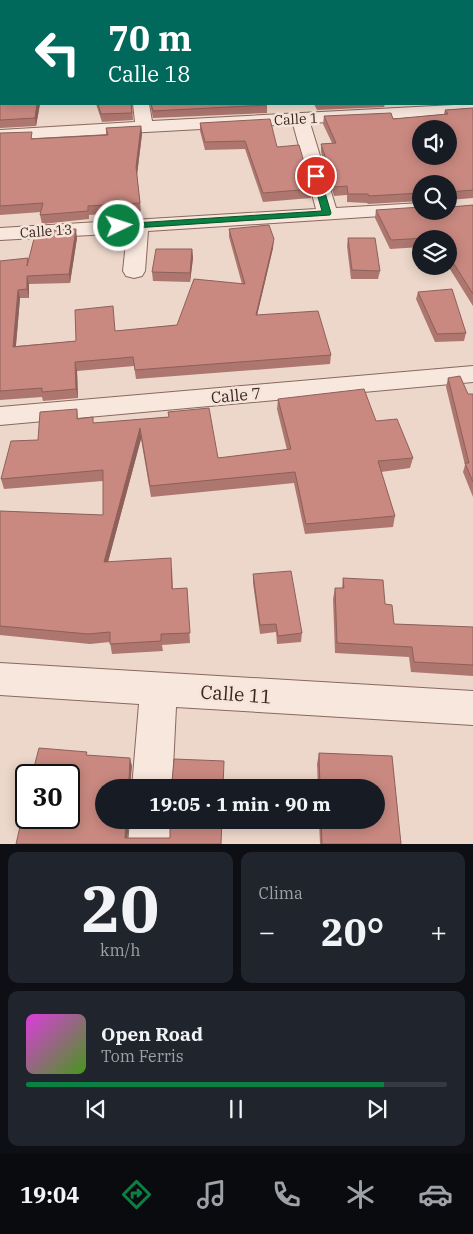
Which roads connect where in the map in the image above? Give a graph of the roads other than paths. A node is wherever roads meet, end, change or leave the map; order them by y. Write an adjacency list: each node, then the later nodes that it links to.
1 (140, 105): 4 (street)
2 (473, 109): 3 (street, Calle 1)
3 (300, 119): 4 (street, Calle 1); 7 (street)
4 (144, 127): 5 (street, Calle 1)
5 (0, 135)
6 (412, 209): 7 (street, Calle 13)
7 (327, 213): 8 (street, Calle 13)
8 (138, 225): 9 (street, Calle 13); 10 (street)
9 (0, 234)
10 (134, 271)
11 (473, 374): 12 (street, Calle 7)
12 (0, 416)
13 (0, 679): 14 (street, Calle 11)
14 (159, 688): 15 (street, Calle 11); 16 (street)
15 (473, 708)
16 (153, 779)
17 (150, 829): 18 (street)
18 (149, 844)

